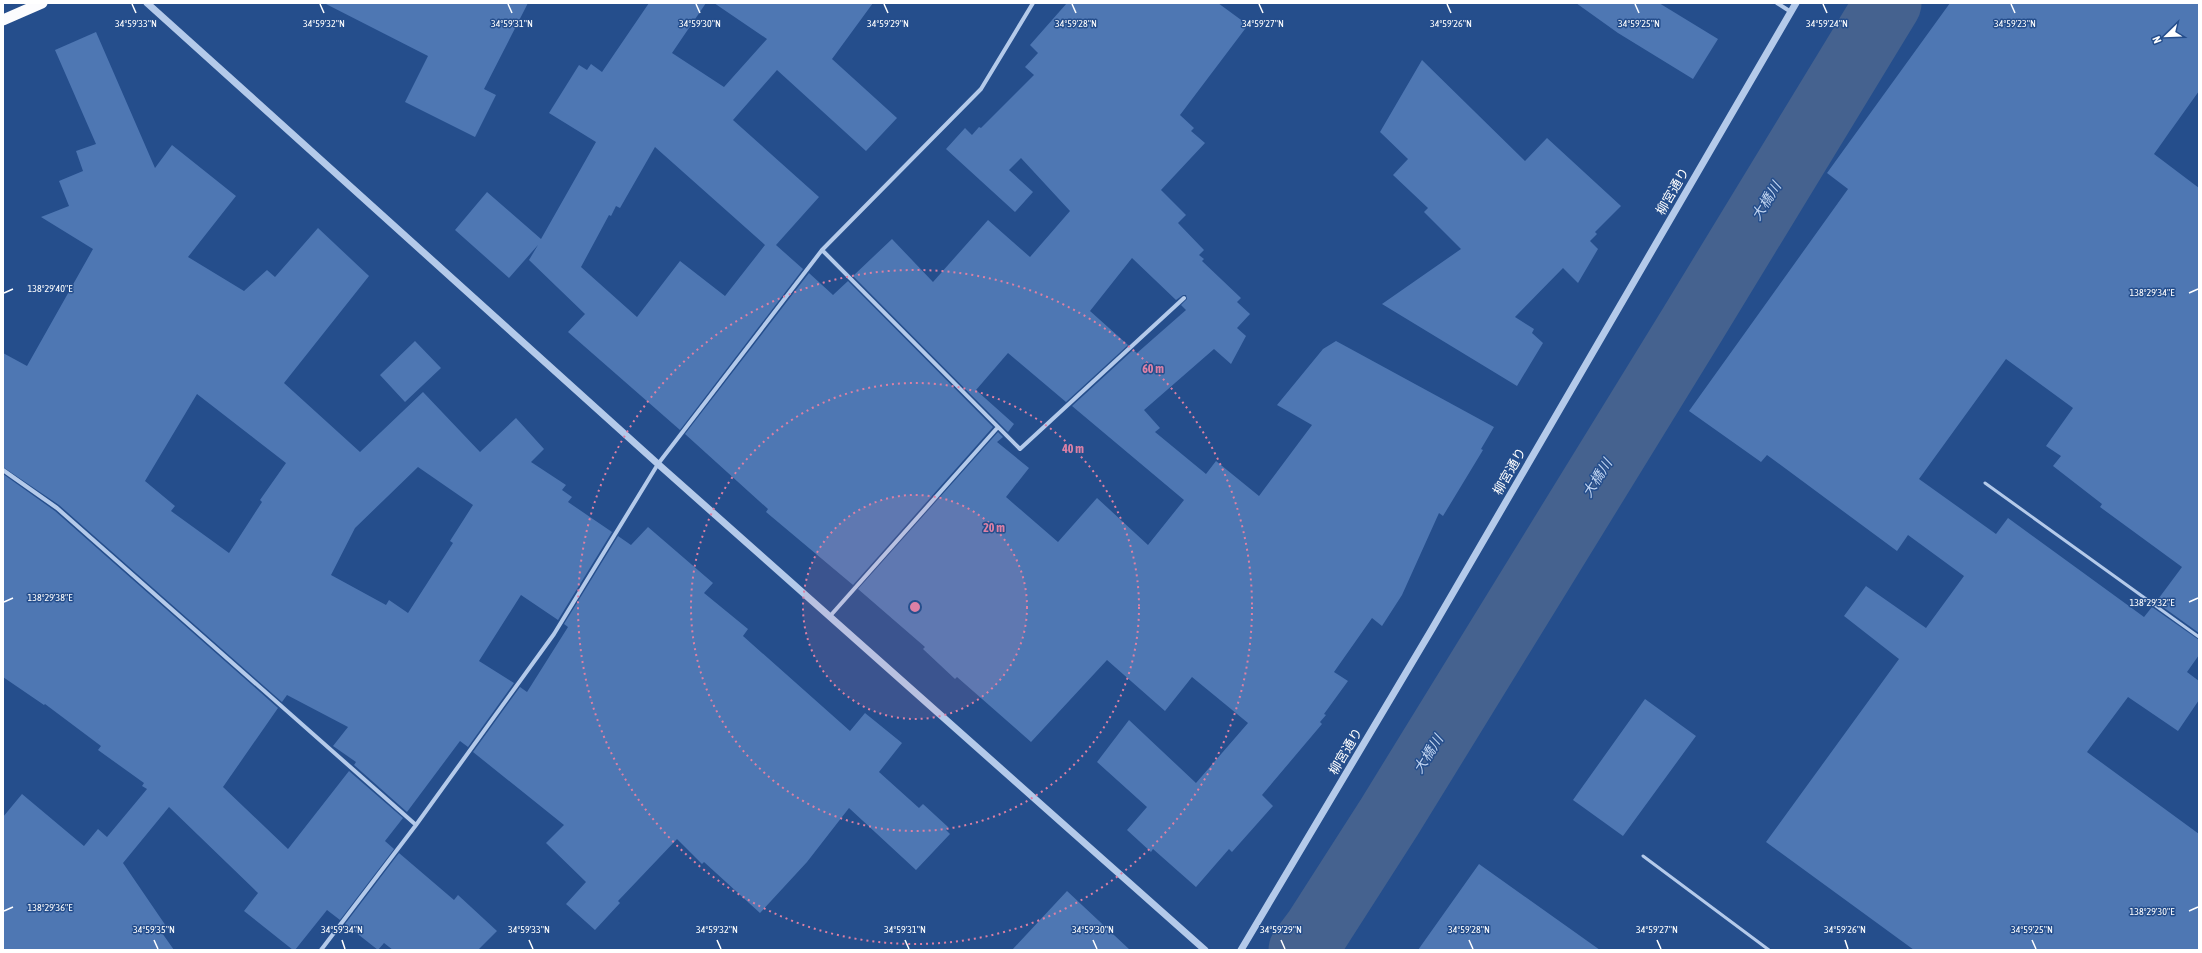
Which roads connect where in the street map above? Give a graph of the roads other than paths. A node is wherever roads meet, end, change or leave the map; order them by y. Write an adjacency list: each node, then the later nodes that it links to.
1 (42, 3): 7 (highway)
2 (148, 3): 11 (street)
3 (1033, 3): 8 (street)
4 (1777, 3): 6 (street)
5 (1796, 3): 6 (street, 柳宮通り)
6 (1791, 12): 20 (street, 柳宮通り)
7 (3, 20)
8 (822, 250): 10 (street); 11 (street)
9 (1184, 298): 10 (street)
10 (998, 427): 14 (street)
11 (658, 464): 14 (street); 16 (street)
12 (3, 470): 16 (street)
13 (1985, 484): 15 (lane)
14 (831, 615): 19 (street)
15 (2199, 637)
16 (416, 825): 18 (street)
17 (1643, 856): 21 (lane)
18 (321, 950)
19 (1205, 950)
20 (1241, 950)
21 (1769, 950)

